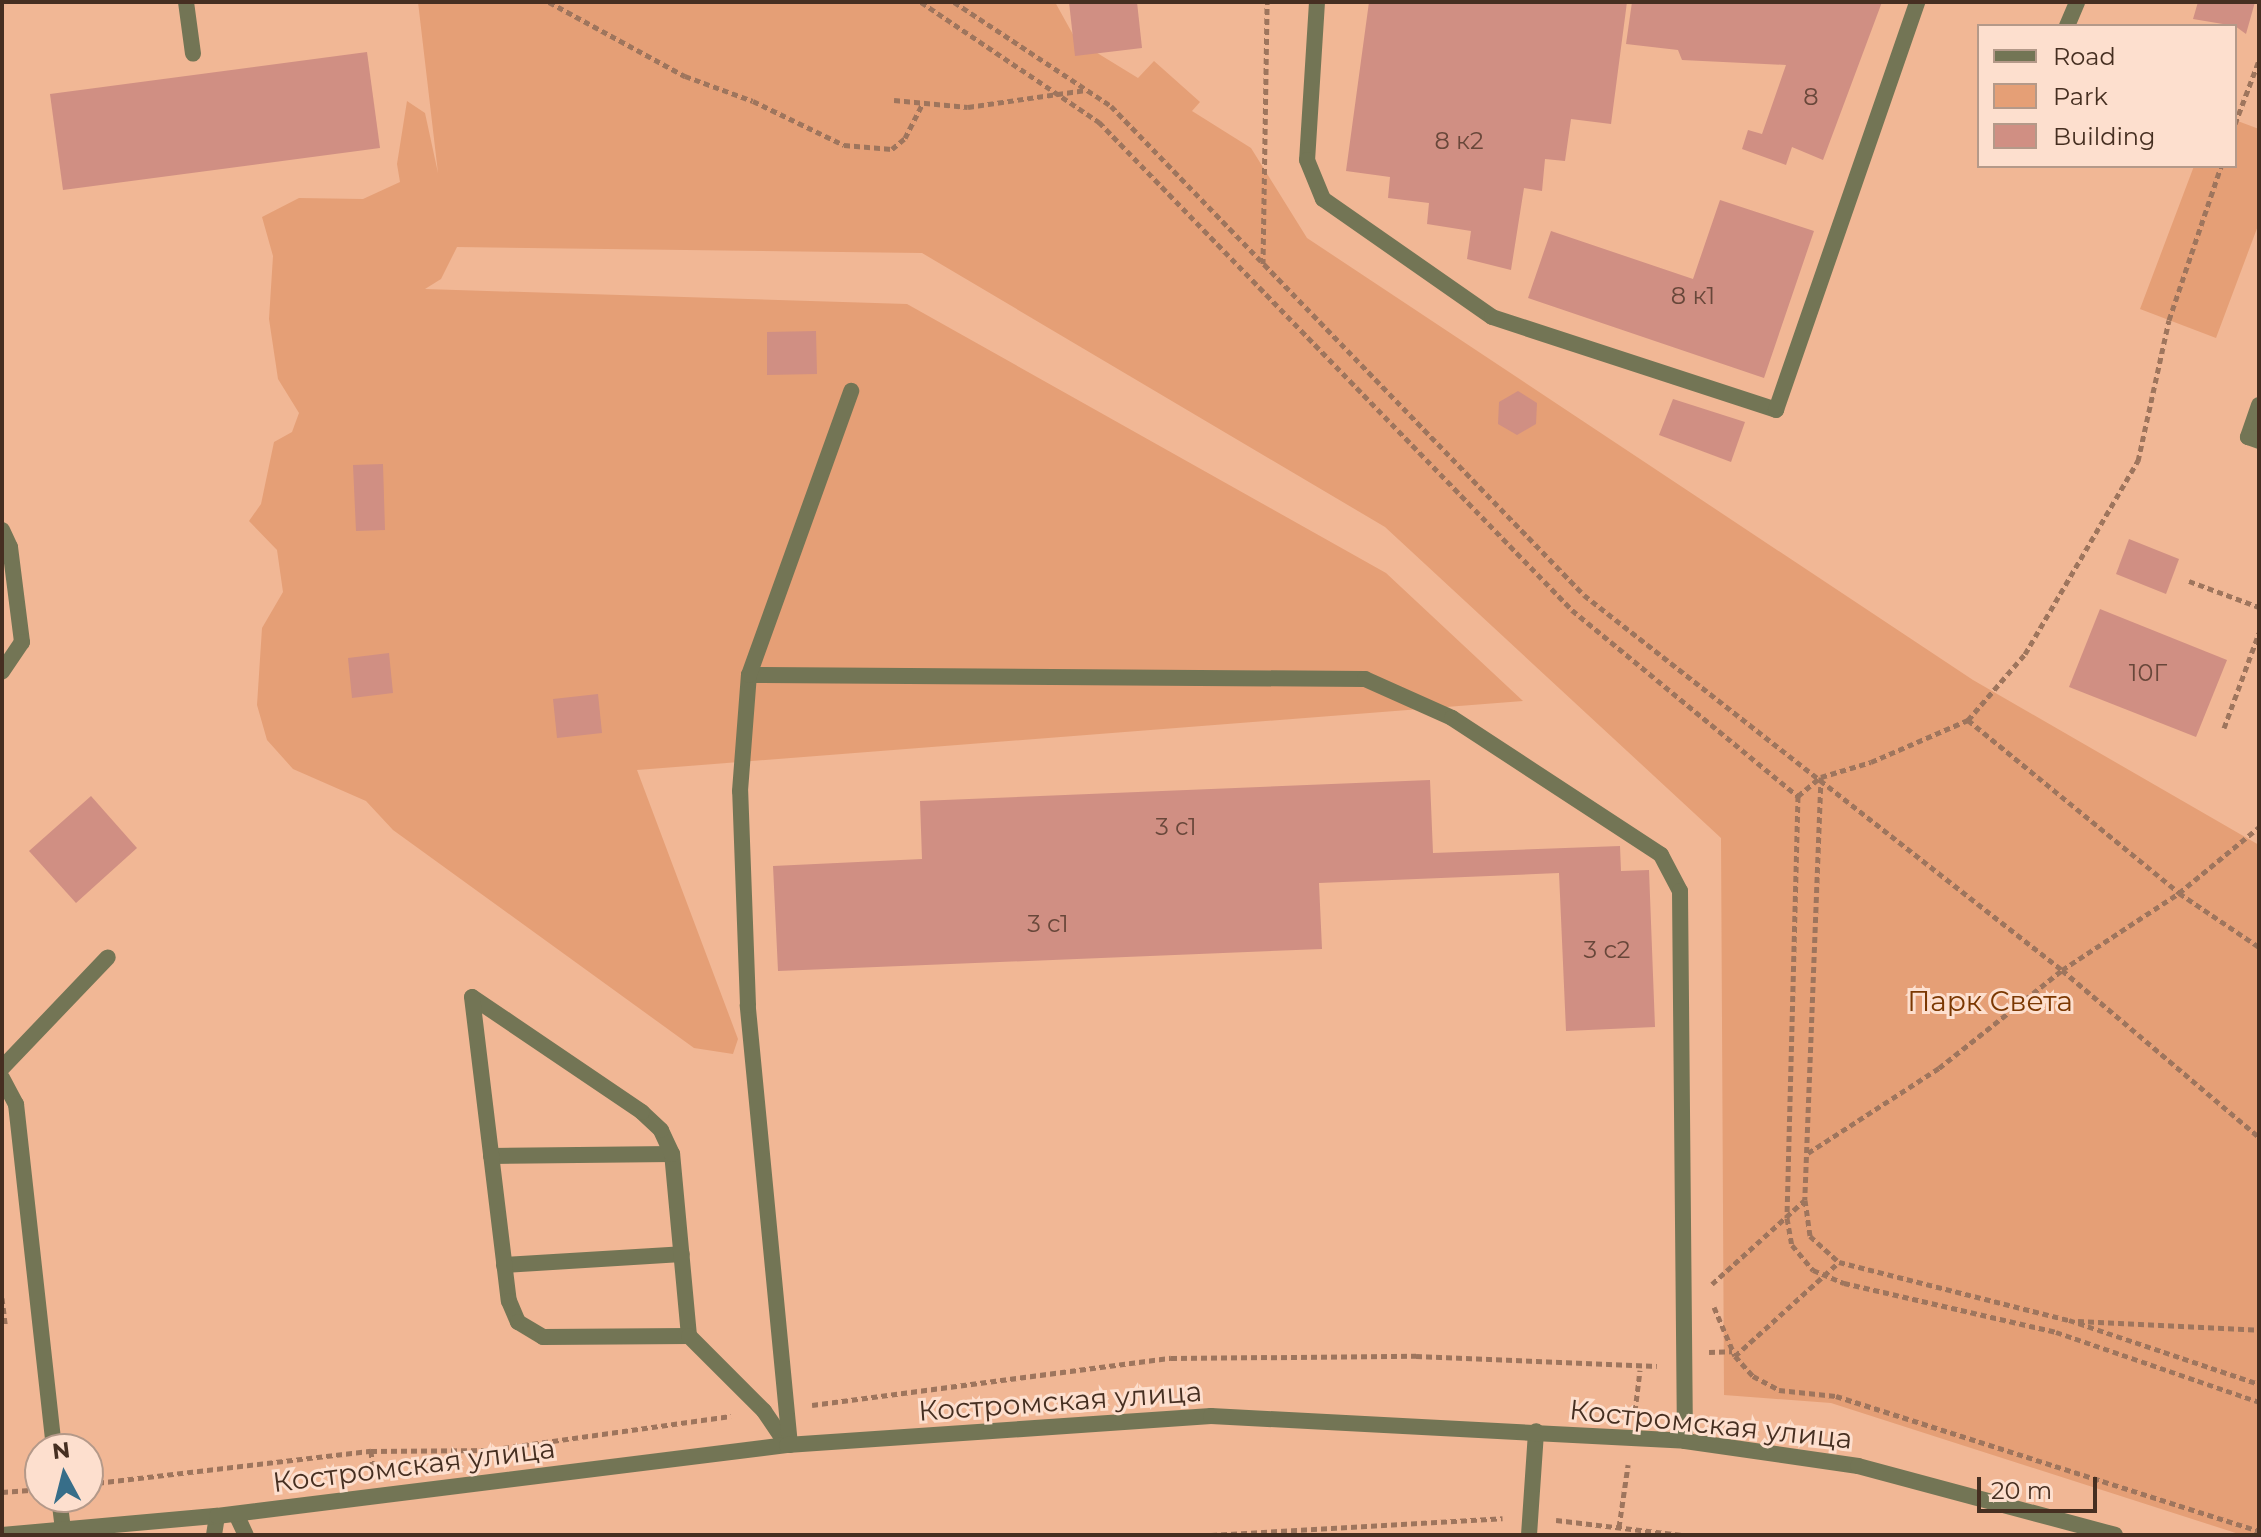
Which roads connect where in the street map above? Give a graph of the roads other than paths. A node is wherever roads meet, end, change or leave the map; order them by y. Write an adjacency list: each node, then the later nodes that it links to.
1 (186, 2): 6 (street)
2 (1317, 2): 3 (street)
3 (1917, 2)
4 (2077, 2): 5 (street)
5 (2068, 24)
6 (193, 54)
7 (851, 391): 12 (street)
8 (2259, 405): 9 (street)
9 (2259, 441)
10 (2, 530): 11 (street)
11 (2, 672)
12 (749, 675): 23 (street); 24 (street)
13 (108, 957): 14 (street)
14 (2, 1068)
15 (2, 1078): 22 (street)
16 (672, 1154): 17 (street); 17 (street); 18 (street)
17 (491, 1156): 19 (street)
18 (682, 1254): 19 (street); 20 (street)
19 (504, 1265): 20 (street)
20 (689, 1336): 24 (street)
21 (1536, 1431): 23 (street, Костромская улица); 24 (street, Костромская улица); 32 (street)
22 (52, 1433)
23 (1685, 1441): 33 (street, Костромская улица)
24 (788, 1445): 26 (street, Костромская улица)
25 (61, 1513): 28 (street)
26 (236, 1514): 27 (street, Костромская улица); 31 (street)
27 (217, 1516): 28 (street, Костромская улица); 30 (street)
28 (63, 1529): 29 (street, Костромская улица)
29 (2, 1535)
30 (214, 1535)
31 (246, 1535)
32 (1529, 1535)
33 (2115, 1535)

